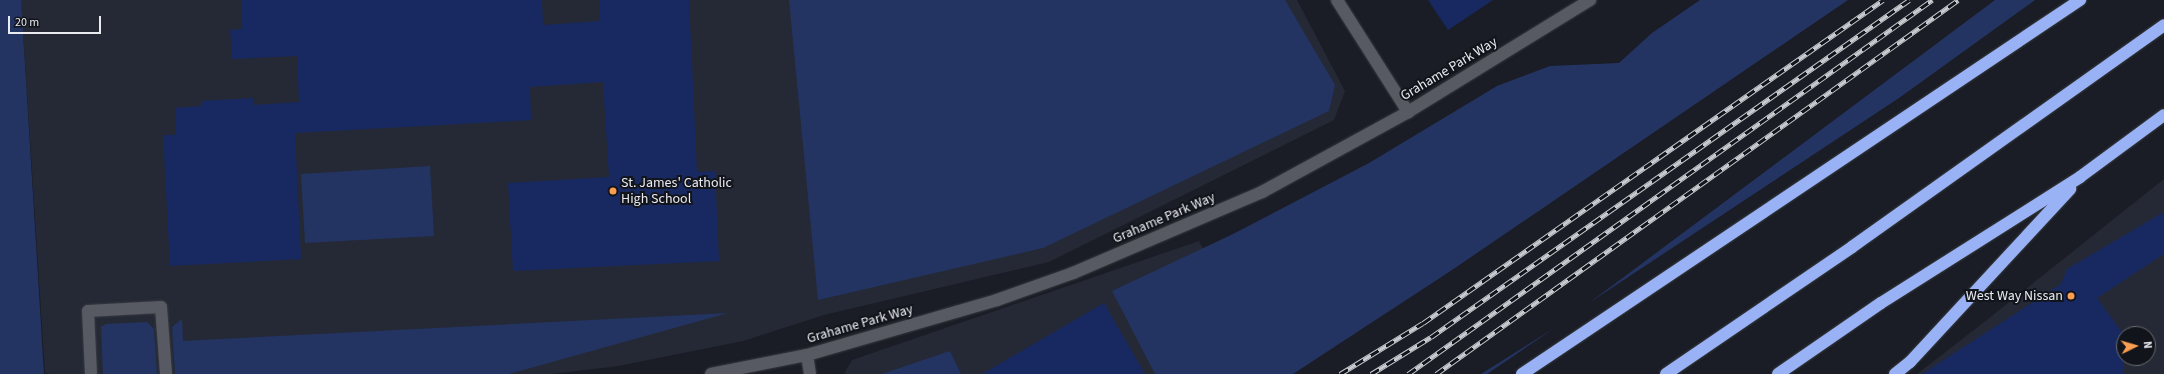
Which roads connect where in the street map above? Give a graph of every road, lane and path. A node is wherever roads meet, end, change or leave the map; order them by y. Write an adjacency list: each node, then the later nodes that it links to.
1 (1337, 0): 5 (street)
2 (1590, 0): 5 (street, Grahame Park Way)
3 (2080, 0): 13 (highway)
4 (2164, 25): 14 (highway)
5 (1408, 112): 8 (street, Grahame Park Way)
6 (2164, 115): 7 (highway)
7 (2080, 178): 15 (highway); 16 (highway)
8 (807, 354): 11 (street, Grahame Park Way); 12 (street)
9 (91, 374): 10 (street)
10 (166, 374)
11 (711, 374)
12 (810, 374)
13 (1522, 374)
14 (1666, 374)
15 (1778, 374)
16 (1895, 374)

